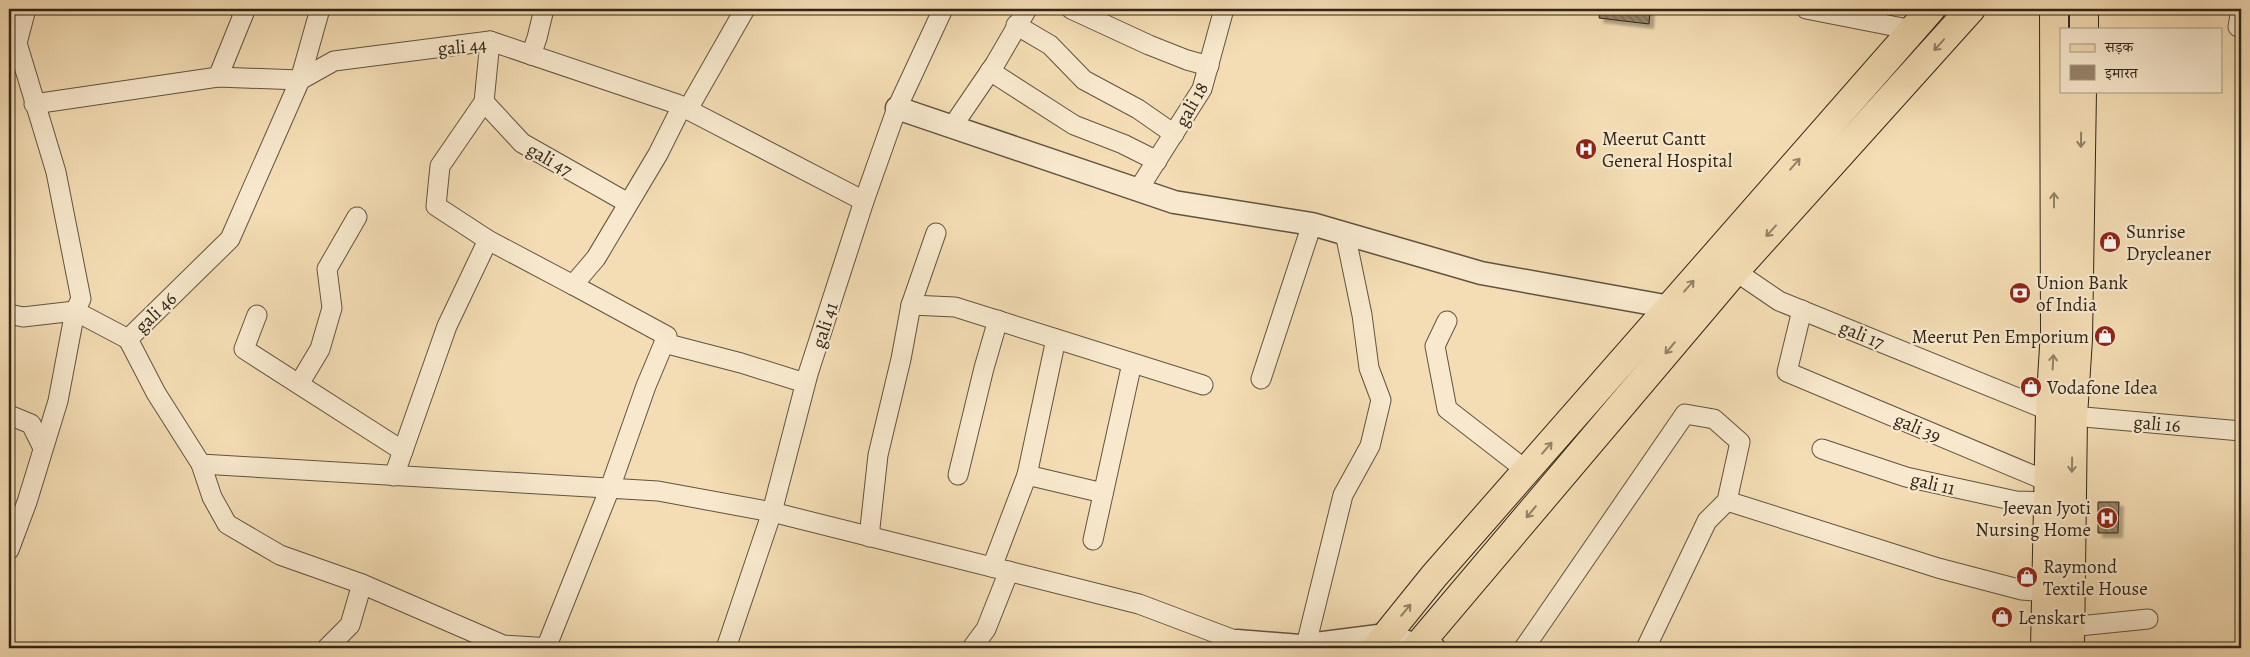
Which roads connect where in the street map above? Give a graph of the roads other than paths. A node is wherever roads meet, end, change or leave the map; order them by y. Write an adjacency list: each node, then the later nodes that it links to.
1 (26, 9): 18 (street)
2 (239, 9): 23 (street)
3 (320, 9): 24 (street, gali 46)
4 (544, 9): 20 (street)
5 (745, 9): 28 (street)
6 (943, 9): 29 (street, gali 41)
7 (1028, 9): 15 (street)
8 (1071, 9): 21 (street)
9 (1224, 9): 21 (street, gali 18)
10 (1806, 9): 17 (street)
11 (1931, 9): 17 (main road)
12 (1971, 9): 41 (main road, one-way to 41)
13 (2054, 9): 59 (main road, one-way to 13)
14 (2084, 9): 16 (main road)
15 (1016, 26): 22 (street); 31 (street)
16 (2084, 28)
17 (1913, 30): 44 (main road, one-way to 17)
18 (13, 38): 27 (street)
19 (490, 41): 20 (street, gali 44); 24 (street, gali 44); 26 (street)
20 (531, 55): 28 (street, gali 44)
21 (1209, 66): 31 (street, gali 18)
22 (990, 71): 30 (street); 32 (street)
23 (218, 77): 24 (street); 27 (street)
24 (300, 80): 51 (street, gali 46)
25 (2082, 92): 59 (main road, one-way to 59)
26 (484, 102): 35 (street, gali 47); 40 (street)
27 (34, 104): 46 (street)
28 (685, 108): 34 (street, gali 44); 35 (street)
29 (897, 108): 30 (street); 34 (street, gali 41)
30 (952, 127): 33 (street)
31 (1174, 134): 32 (street, gali 18)
32 (1157, 161): 33 (street, gali 18)
33 (1138, 190): 37 (street)
34 (864, 201): 56 (street, gali 41)
35 (628, 203): 42 (street)
36 (356, 217): 57 (street)
37 (1312, 224): 39 (street); 55 (street)
38 (936, 233): 43 (street)
39 (1345, 233): 44 (street); 85 (street)
40 (488, 240): 42 (street); 64 (street)
41 (1735, 271): 45 (street, gali 17); 86 (main road, one-way to 86)
42 (574, 285): 53 (street)
43 (910, 305): 49 (street); 75 (street)
44 (1670, 307): 66 (main road, one-way to 44)
45 (1802, 310): 59 (street, gali 17); 71 (street, gali 39)
46 (75, 311): 47 (street); 51 (street, gali 46); 62 (street)
47 (9, 314)
48 (257, 315): 57 (street)
49 (998, 320): 52 (street); 67 (street)
50 (1447, 321): 66 (street)
51 (128, 339): 65 (street)
52 (1056, 339): 54 (street); 68 (street)
53 (664, 343): 56 (street); 70 (street)
54 (1132, 362): 58 (street); 72 (street)
55 (1262, 380)
56 (806, 383): 74 (street, gali 41)
57 (299, 384): 64 (street)
58 (1203, 385)
59 (2062, 414): 61 (street, gali 16); 71 (main road); 82 (main road, one-way to 82)
60 (9, 415): 62 (street)
61 (2241, 431)
62 (44, 448): 77 (street)
63 (1822, 449): 71 (street, gali 11)
64 (403, 451): 69 (street)
65 (201, 464): 69 (street); 79 (street)
66 (1527, 471): 83 (main road, one-way to 66)
67 (958, 475)
68 (1027, 475): 72 (street); 78 (street)
69 (394, 476): 70 (street)
70 (610, 488): 74 (street); 88 (street)
71 (2048, 492): 80 (main road)
72 (1103, 493): 76 (street)
73 (1727, 501): 80 (street); 91 (street); 92 (street)
74 (772, 512): 75 (street); 89 (street, gali 41)
75 (869, 537): 78 (street)
76 (1093, 540)
77 (9, 550)
78 (1000, 569): 84 (street); 90 (street)
79 (362, 584): 87 (street); 88 (street)
80 (2046, 592): 93 (main road)
81 (2148, 619): 82 (street)
82 (2070, 638)
83 (1381, 641): 85 (street); 86 (street)
84 (1231, 645): 85 (street)
85 (1306, 645)
86 (1423, 647)
87 (327, 648)
88 (548, 648)
89 (726, 648)
90 (972, 648)
91 (1524, 648)
92 (1646, 648)
93 (2045, 648)

